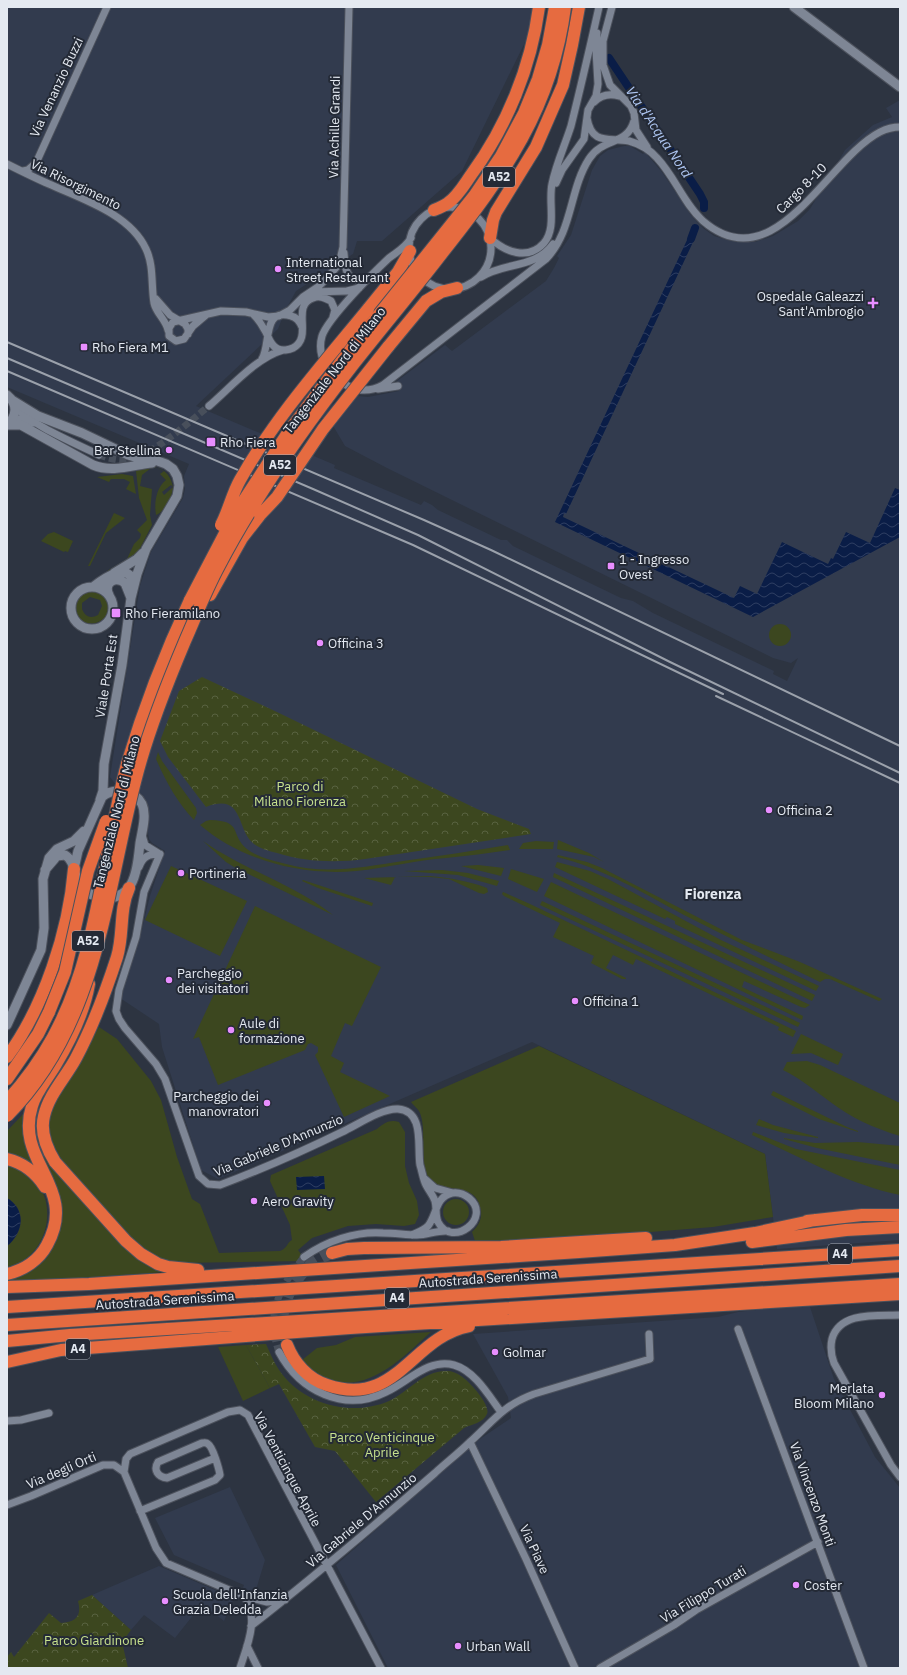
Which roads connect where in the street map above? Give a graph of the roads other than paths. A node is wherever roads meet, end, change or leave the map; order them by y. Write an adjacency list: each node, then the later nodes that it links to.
1 (107, 7): 19 (street, Via Venanzio Buzzi)
2 (349, 7): 25 (street, Via Achille Grandi)
3 (539, 7): 21 (highway)
4 (555, 7): 58 (highway, Tangenziale Nord di Milano / A52, bridge)
5 (565, 7): 59 (highway, Tangenziale Nord di Milano / A52, bridge)
6 (579, 7): 24 (highway)
7 (612, 7): 11 (street)
8 (794, 7): 10 (street)
9 (599, 9): 12 (street); 20 (street)
10 (900, 87)
11 (620, 96): 12 (street); 14 (street)
12 (592, 103): 13 (street)
13 (587, 118): 16 (street); 20 (street)
14 (634, 121): 16 (street); 17 (street)
15 (900, 126): 17 (street, Cargo 8-10)
16 (614, 141): 17 (street); 22 (street)
17 (651, 152)
18 (7, 164): 19 (street, Via Risorgimento)
19 (23, 171): 32 (street, Via Risorgimento)
20 (550, 205): 24 (street)
21 (434, 210): 23 (street); 24 (street)
22 (566, 226): 28 (street); 45 (street)
23 (411, 238): 26 (street); 27 (street)
24 (490, 238): 28 (street)
25 (343, 247): 27 (street, Via Achille Grandi); 31 (street, Via Achille Grandi)
26 (410, 251): 30 (street); 58 (highway, bridge)
27 (369, 277): 29 (street)
28 (476, 280): 30 (street)
29 (360, 286): 31 (street); 37 (street)
30 (457, 288): 59 (highway, bridge)
31 (310, 292): 35 (street, Via Achille Grandi)
32 (154, 295): 36 (street); 39 (street, Via Risorgimento)
33 (253, 314): 34 (street); 35 (street); 41 (street)
34 (206, 315): 36 (street); 40 (street)
35 (279, 316): 38 (street); 41 (street)
36 (179, 321): 39 (street); 40 (street)
37 (331, 321): 38 (street); 45 (street)
38 (302, 329): 42 (street)
39 (168, 331): 40 (street)
40 (187, 335)
41 (267, 335): 42 (street); 43 (street)
42 (285, 350): 43 (street)
43 (261, 361): 47 (street)
44 (398, 386): 45 (street)
45 (368, 390)
46 (11, 400): 48 (street); 49 (street); 51 (street)
47 (209, 406)
48 (9, 424): 49 (street); 51 (street)
49 (41, 426): 50 (street)
50 (99, 455)
51 (166, 464): 52 (street, Viale Porta Est)
52 (146, 549): 53 (street); 54 (street, Viale Porta Est)
53 (112, 574): 54 (street); 55 (street)
54 (134, 585): 57 (street, Viale Porta Est)
55 (93, 587): 56 (street); 56 (street)
56 (110, 597): 57 (street)
57 (131, 598): 60 (street, Viale Porta Est)
58 (190, 600): 61 (highway, Tangenziale Nord di Milano / A52)
59 (194, 619): 71 (highway, Tangenziale Nord di Milano / A52, bridge)
60 (104, 764): 62 (street, Viale Porta Est); 63 (street, Viale Porta Est)
61 (127, 764): 74 (highway, bridge); 75 (highway, Tangenziale Nord di Milano / A52, bridge)
62 (116, 790): 63 (street); 65 (street)
63 (100, 800): 64 (street, Viale Porta Est)
64 (88, 827): 67 (street, Viale Porta Est); 68 (street)
65 (142, 832): 66 (street); 69 (street)
66 (160, 854): 69 (street); 79 (street, Via Gabriele D'Annunzio)
67 (74, 869): 68 (street); 70 (street); 73 (highway)
68 (45, 870): 72 (street)
69 (136, 875): 70 (street)
70 (129, 888): 92 (highway)
71 (94, 961): 76 (highway, Tangenziale Nord di Milano / A52, bridge); 78 (highway, bridge)
72 (7, 1025)
73 (8, 1056)
74 (7, 1079)
75 (7, 1101)
76 (7, 1116)
77 (7, 1159): 78 (highway)
78 (36, 1169): 93 (highway)
79 (424, 1178): 80 (street); 81 (street, Via Gabriele D'Annunzio)
80 (454, 1193): 81 (street); 85 (street)
81 (436, 1210): 85 (street); 86 (street)
82 (900, 1215): 83 (highway)
83 (815, 1220): 88 (highway); 89 (highway)
84 (900, 1227): 88 (highway)
85 (449, 1231): 86 (street)
86 (412, 1235): 90 (street)
87 (900, 1250): 99 (highway, Autostrada Serenissima / A4)
88 (579, 1252): 92 (highway)
89 (332, 1254)
90 (304, 1256)
91 (900, 1266): 102 (highway, Autostrada Serenissima / A4)
92 (325, 1268): 94 (highway)
93 (7, 1274)
94 (89, 1284): 96 (highway); 97 (highway)
95 (900, 1284): 105 (highway)
96 (7, 1287)
97 (7, 1292)
98 (900, 1294): 100 (highway)
99 (7, 1307)
100 (565, 1315): 105 (highway); 108 (highway)
101 (900, 1315): 116 (street)
102 (7, 1324)
103 (738, 1329): 119 (street, Via Vincenzo Monti)
104 (649, 1334): 110 (street, Via Gabriele D'Annunzio)
105 (149, 1338): 106 (highway); 107 (highway); 109 (highway, A4)
106 (7, 1341)
107 (7, 1349)
108 (283, 1349): 110 (street)
109 (7, 1362)
110 (501, 1412): 113 (street, Via Gabriele D'Annunzio)
111 (49, 1413): 112 (street)
112 (7, 1421)
113 (470, 1442): 120 (street, Via Gabriele D'Annunzio); 128 (street, Via Piave)
114 (215, 1458): 114 (street); 118 (street)
115 (124, 1472): 117 (street, Via degli Orti); 118 (street); 120 (street, Via Venticinque Aprile)
116 (900, 1477)
117 (7, 1505)
118 (140, 1511): 121 (street)
119 (818, 1542): 129 (street, Via Filippo Turati); 130 (street, Via Vincenzo Monti)
120 (326, 1565): 122 (street, Via Gabriele D'Annunzio); 127 (street, Via Venticinque Aprile)
121 (243, 1596): 122 (street); 123 (street)
122 (285, 1600): 123 (street, Via Gabriele D'Annunzio)
123 (251, 1626): 124 (street)
124 (247, 1646): 125 (street); 126 (street)
125 (240, 1668)
126 (258, 1668)
127 (381, 1668)
128 (575, 1668)
129 (600, 1668)
130 (864, 1668)

